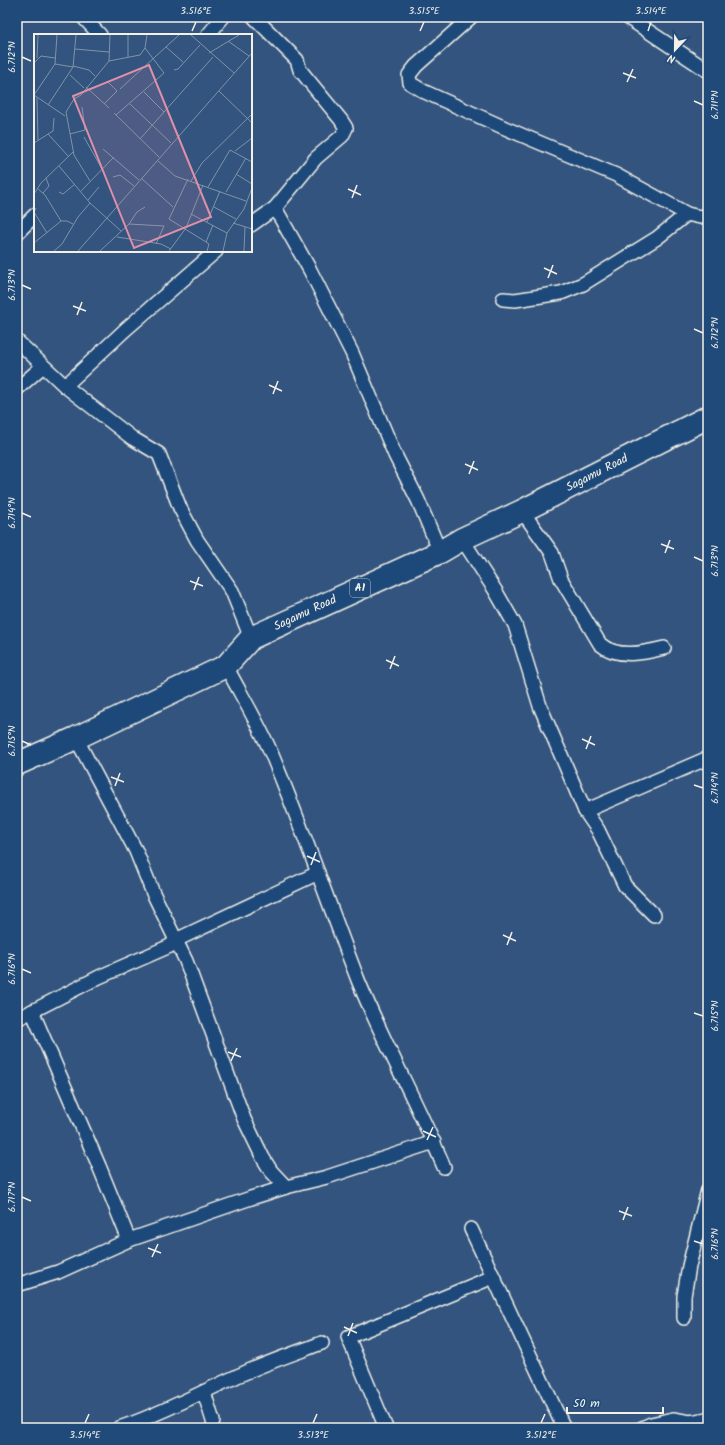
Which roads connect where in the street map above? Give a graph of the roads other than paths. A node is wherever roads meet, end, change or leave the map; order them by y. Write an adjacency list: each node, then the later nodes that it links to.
1 (83, 17): 6 (street)
2 (223, 17): 7 (street)
3 (254, 17): 9 (street)
4 (471, 17): 10 (street)
5 (627, 17): 8 (street)
6 (99, 34)
7 (209, 34)
8 (708, 71)
9 (275, 208): 13 (street); 24 (street)
10 (687, 214): 11 (street); 16 (street)
11 (708, 215)
12 (34, 216): 14 (street)
13 (252, 224)
14 (17, 233)
15 (215, 252): 19 (street)
16 (503, 299)
17 (17, 341): 18 (street)
18 (43, 366): 19 (street); 20 (street)
19 (65, 386): 25 (street)
20 (17, 389)
21 (708, 417): 22 (highway, Sagamu Road / A1)
22 (522, 511): 23 (highway, Sagamu Road / A1); 26 (street)
23 (462, 540): 24 (highway, Sagamu Road / A1); 31 (street)
24 (440, 552): 25 (highway, Sagamu Road / A1)
25 (251, 638): 27 (highway, Sagamu Road / A1)
26 (664, 648)
27 (226, 666): 28 (highway, Sagamu Road / A1); 32 (street)
28 (76, 738): 30 (highway, Sagamu Road / A1); 34 (street)
29 (708, 758): 31 (street)
30 (17, 764)
31 (585, 811): 33 (street)
32 (318, 873): 34 (street); 37 (street)
33 (654, 915)
34 (176, 940): 35 (street); 39 (street)
35 (32, 1011): 36 (street); 42 (street)
36 (17, 1019)
37 (434, 1142): 38 (street); 39 (street)
38 (444, 1167)
39 (286, 1187): 42 (street)
40 (708, 1190): 45 (street)
41 (471, 1229): 43 (street)
42 (129, 1240): 44 (street)
43 (493, 1277): 51 (street); 52 (street)
44 (17, 1285)
45 (684, 1318)
46 (322, 1343): 47 (street)
47 (204, 1392): 49 (street); 50 (street)
48 (708, 1419): 53 (street)
49 (213, 1421)
50 (120, 1428)
51 (386, 1428)
52 (564, 1428)
53 (642, 1428)

